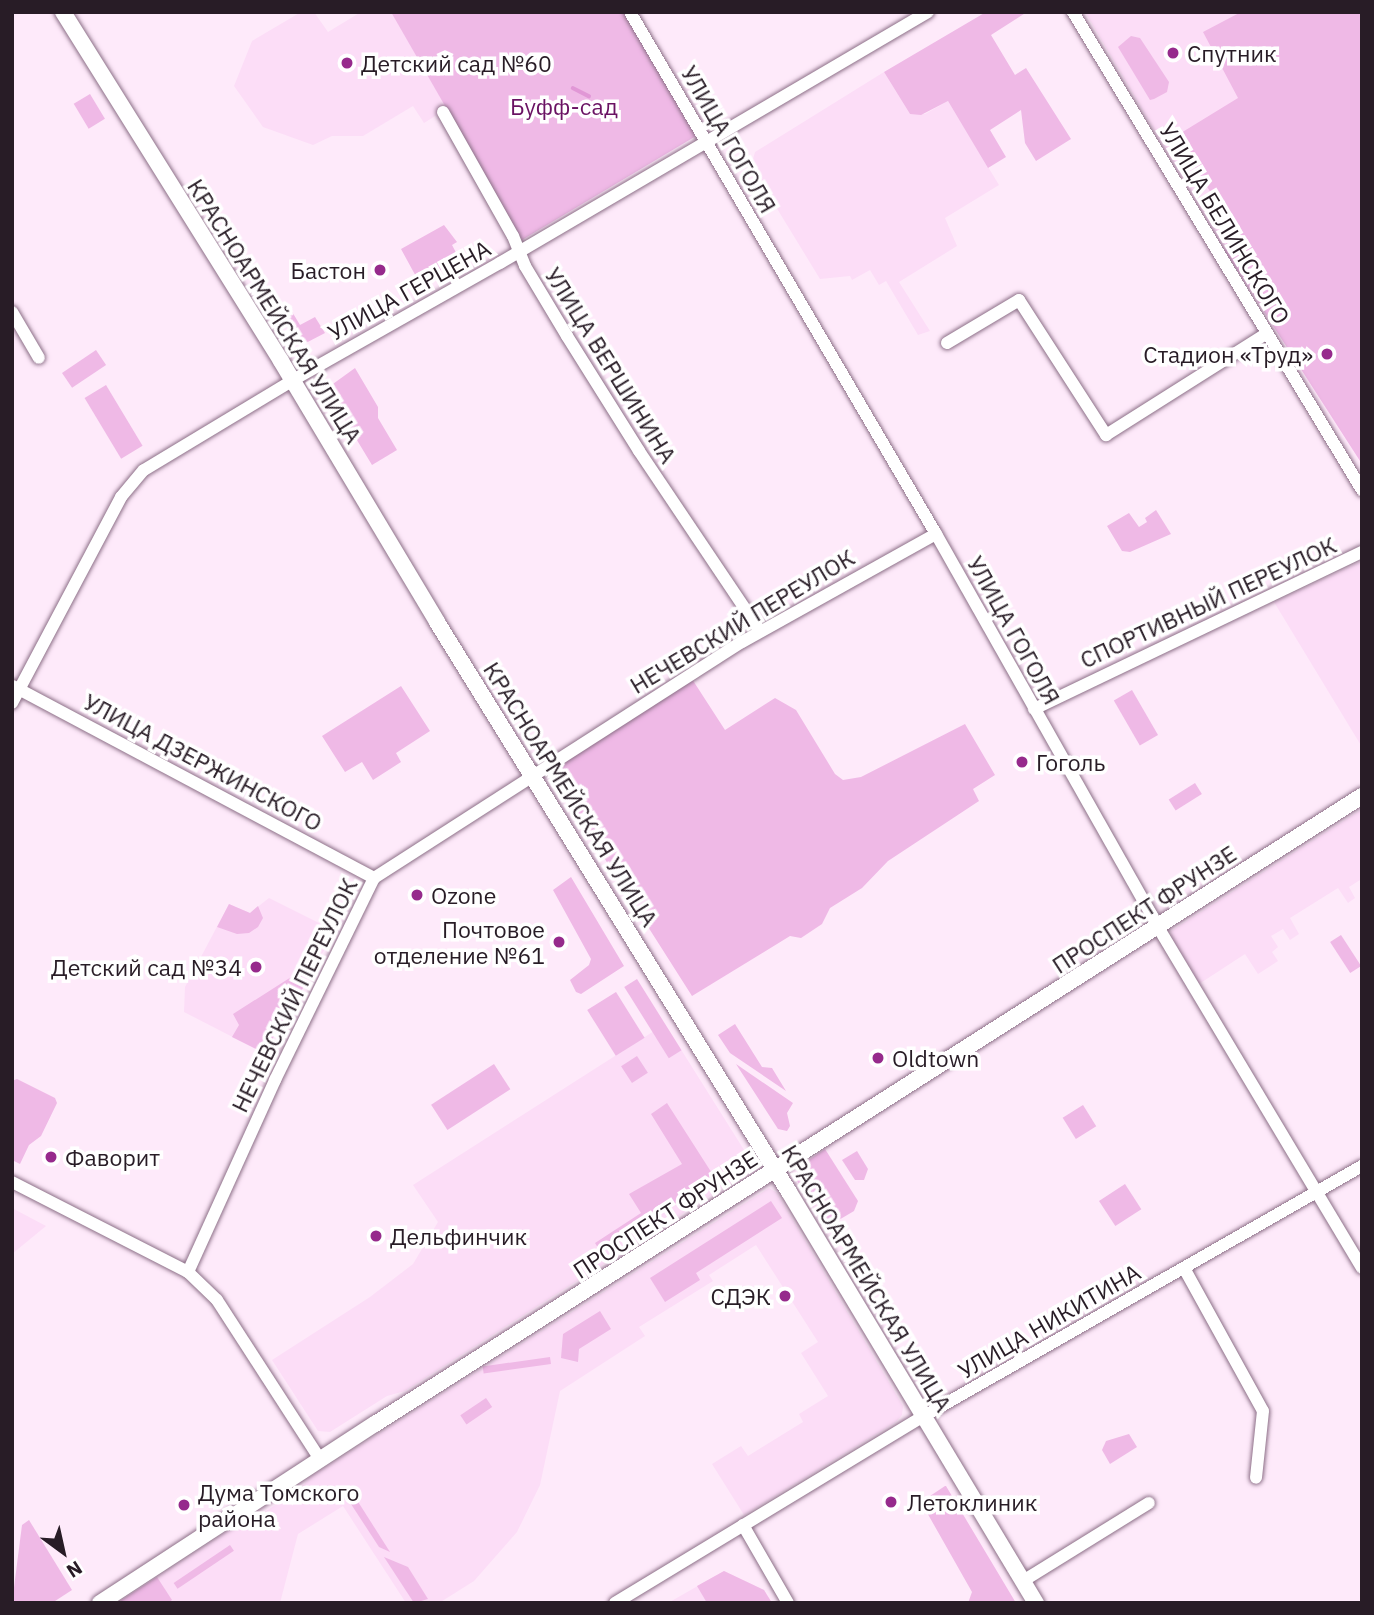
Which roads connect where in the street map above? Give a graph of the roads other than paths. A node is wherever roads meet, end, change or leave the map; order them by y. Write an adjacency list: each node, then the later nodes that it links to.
1 (63, 12): 12 (main road, КРАСНОАРМЕЙСКАЯ УЛИЦА)
2 (631, 12): 6 (street, УЛИЦА ГОГОЛЯ)
3 (928, 12): 6 (street, УЛИЦА ГЕРЦЕНА)
4 (1073, 12): 9 (street, УЛИЦА БЕЛИНСКОГО)
5 (443, 112): 7 (street, УЛИЦА ВЕРШИНИНА)
6 (706, 141): 7 (street, УЛИЦА ГЕРЦЕНА); 14 (street, УЛИЦА ГОГОЛЯ)
7 (519, 252): 12 (street, УЛИЦА ГЕРЦЕНА); 16 (street, УЛИЦА ВЕРШИНИНА)
8 (12, 312): 11 (street)
9 (1266, 334): 10 (street); 13 (street, УЛИЦА БЕЛИНСКОГО)
10 (947, 343)
11 (38, 358)
12 (293, 380): 17 (street, УЛИЦА ГЕРЦЕНА); 20 (main road, КРАСНОАРМЕЙСКАЯ УЛИЦА)
13 (1362, 490)
14 (936, 534): 16 (street, НЕЧЕВСКИЙ ПЕРЕУЛОК); 19 (street, УЛИЦА ГОГОЛЯ)
15 (1362, 552): 19 (street, СПОРТИВНЫЙ ПЕРЕУЛОК)
16 (760, 631): 20 (street, НЕЧЕВСКИЙ ПЕРЕУЛОК)
17 (16, 688): 18 (street, УЛИЦА ГЕРЦЕНА); 22 (street, УЛИЦА ДЗЕРЖИНСКОГО)
18 (12, 703)
19 (1034, 709): 23 (street, УЛИЦА ГОГОЛЯ)
20 (532, 776): 22 (street, НЕЧЕВСКИЙ ПЕРЕУЛОК); 25 (main road, КРАСНОАРМЕЙСКАЯ УЛИЦА)
21 (1362, 796): 23 (main road, ПРОСПЕКТ ФРУНЗЕ)
22 (374, 877): 30 (street, НЕЧЕВСКИЙ ПЕРЕУЛОК)
23 (1158, 927): 25 (main road, ПРОСПЕКТ ФРУНЗЕ); 27 (street, УЛИЦА ГОГОЛЯ)
24 (1362, 1166): 27 (street, УЛИЦА НИКИТИНА)
25 (775, 1170): 31 (main road, КРАСНОАРМЕЙСКАЯ УЛИЦА); 32 (main road, ПРОСПЕКТ ФРУНЗЕ)
26 (12, 1182): 30 (street)
27 (1317, 1192): 28 (street, УЛИЦА НИКИТИНА); 29 (street, УЛИЦА ГОГОЛЯ)
28 (1184, 1268): 31 (street, УЛИЦА НИКИТИНА); 33 (street)
29 (1362, 1268)
30 (188, 1272): 32 (street)
31 (924, 1416): 35 (street, УЛИЦА НИКИТИНА); 36 (main road, КРАСНОАРМЕЙСКАЯ УЛИЦА)
32 (320, 1459): 37 (main road, ПРОСПЕКТ ФРУНЗЕ)
33 (1256, 1478)
34 (1149, 1503): 36 (street)
35 (743, 1525): 38 (street, УЛИЦА НИКИТИНА); 39 (street)
36 (1023, 1581): 40 (main road, КРАСНОАРМЕЙСКАЯ УЛИЦА)
37 (100, 1603)
38 (615, 1603)
39 (789, 1603)
40 (1036, 1603)

